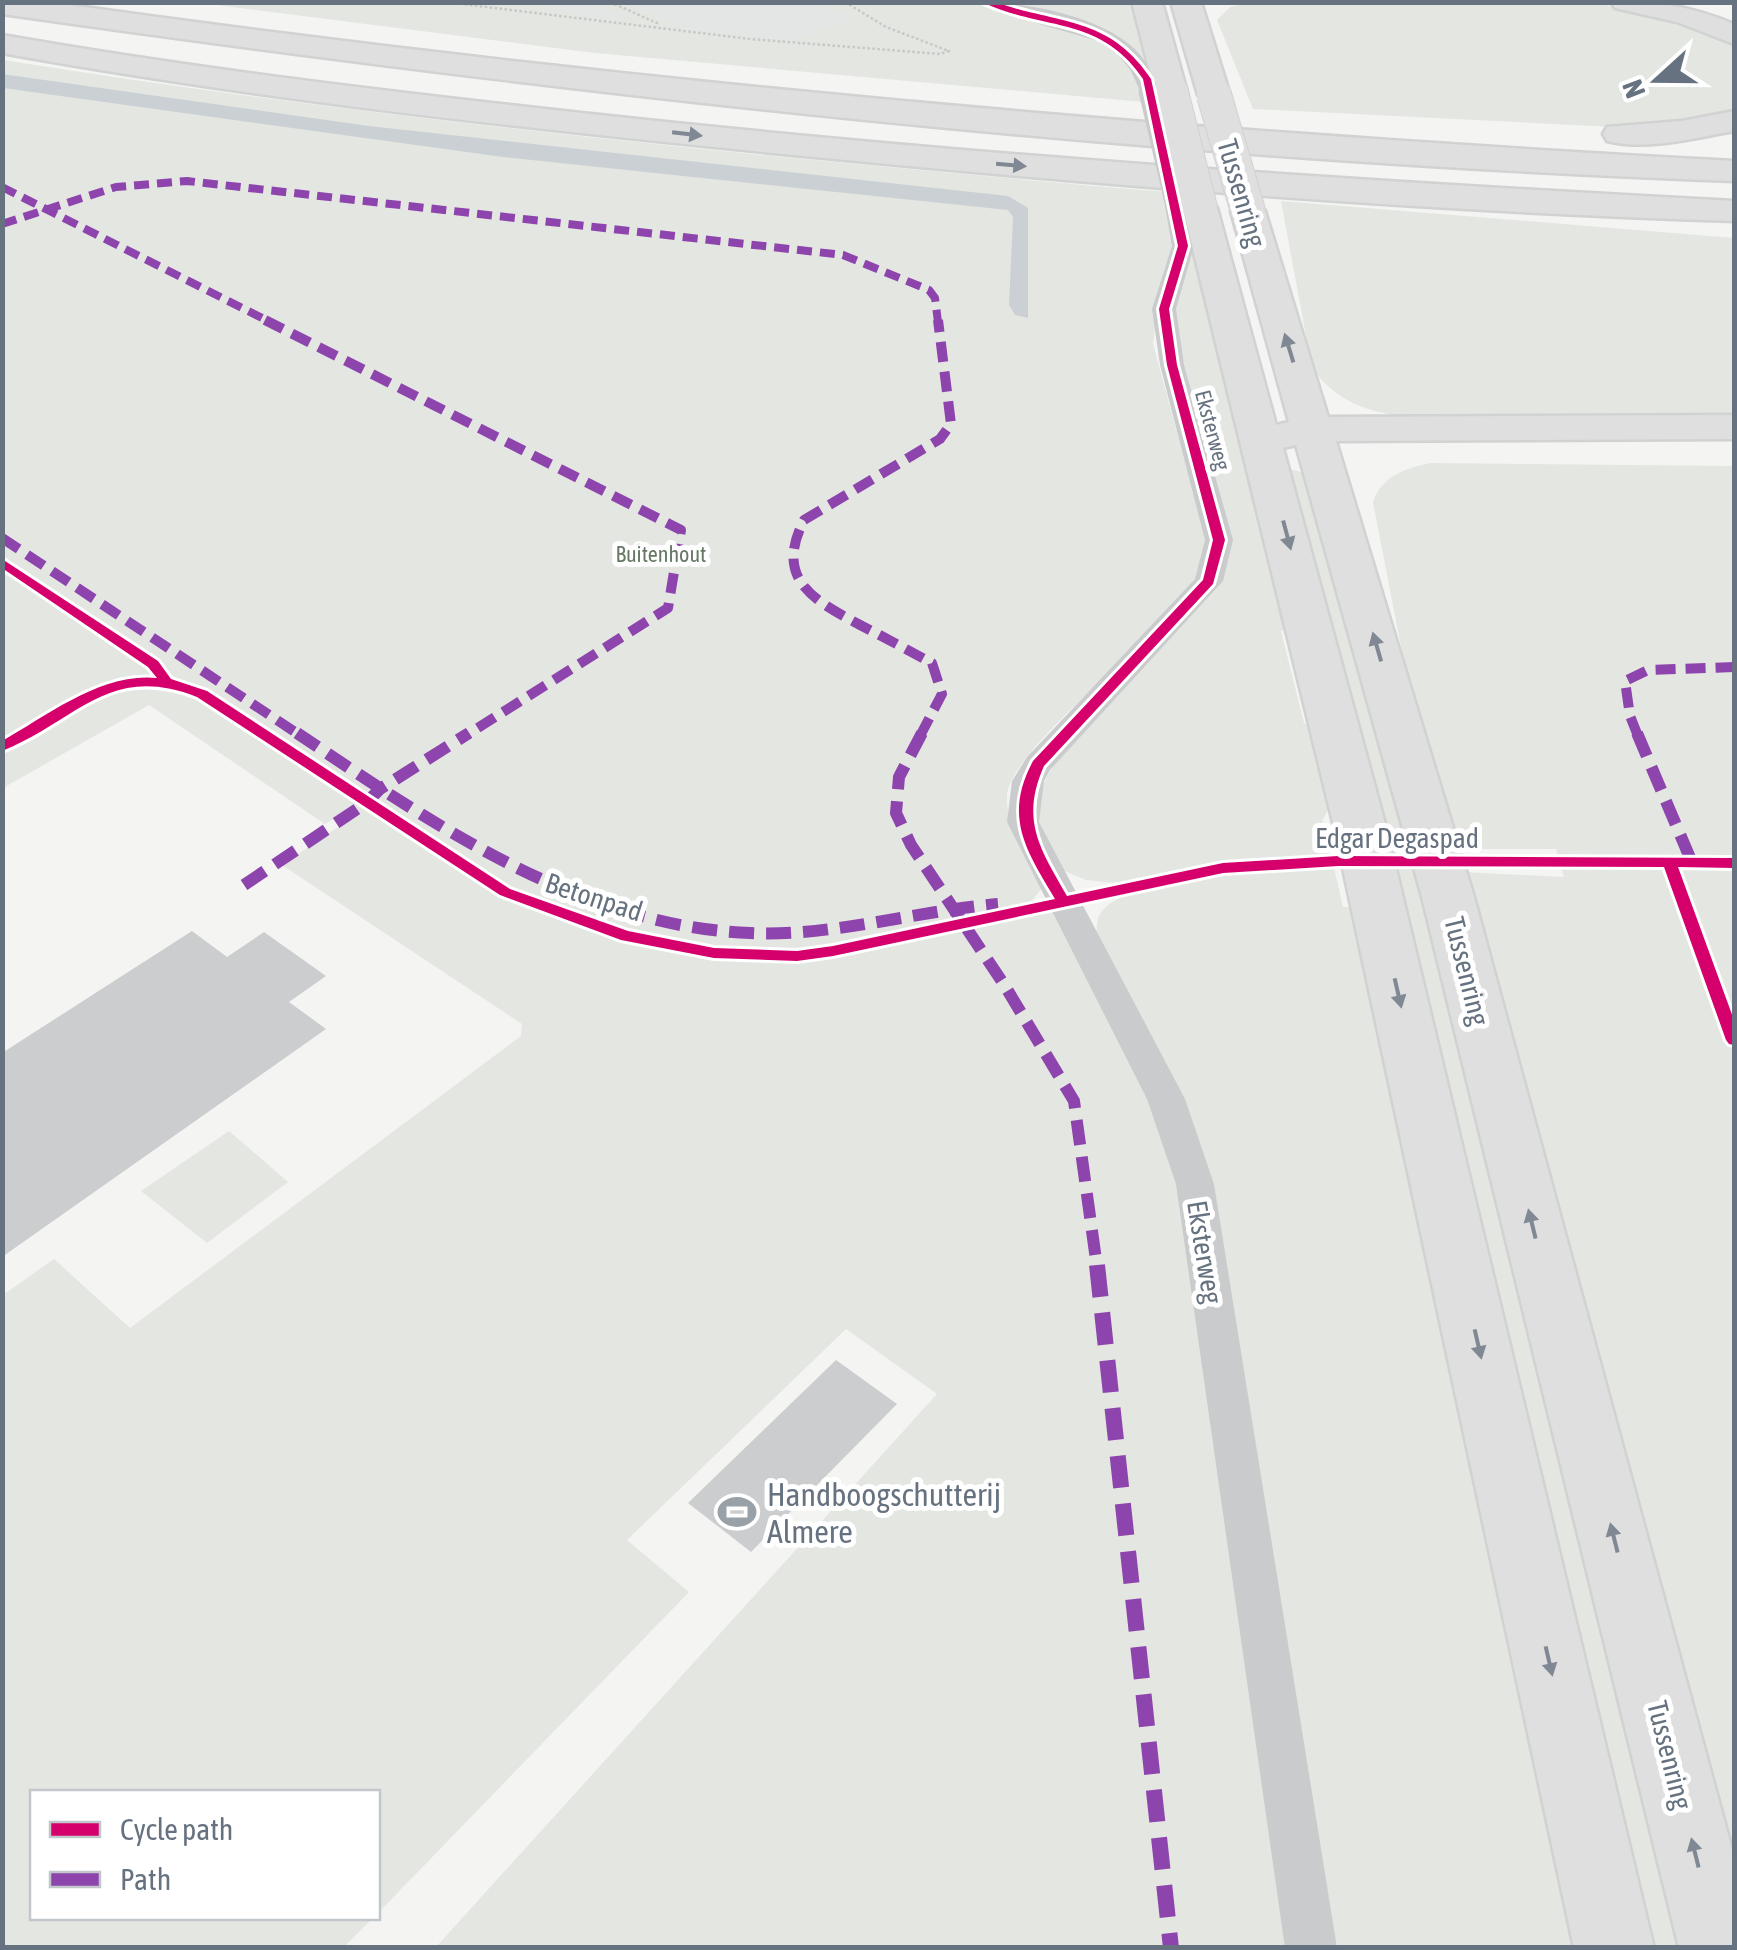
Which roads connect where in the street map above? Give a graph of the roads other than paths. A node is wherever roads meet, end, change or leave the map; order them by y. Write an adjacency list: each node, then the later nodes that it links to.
1 (92, 2): 9 (highway)
2 (986, 2): 12 (street)
3 (1148, 2): 12 (highway, Tussenring)
4 (1186, 2): 24 (highway, Tussenring, one-way to 4, bridge)
5 (1625, 2): 10 (highway)
6 (1718, 2): 8 (highway)
7 (2, 5): 16 (highway)
8 (1734, 5)
9 (131, 6): 14 (highway)
10 (1734, 35)
11 (4, 39): 17 (highway); 18 (highway, one-way to 18)
12 (1160, 91): 19 (highway, Tussenring, bridge)
13 (1734, 120): 14 (highway)
14 (1344, 128): 15 (highway)
15 (1734, 149)
16 (1734, 171)
17 (1734, 188)
18 (1398, 192): 20 (highway); 21 (highway)
19 (1188, 207): 23 (highway, Tussenring); 26 (street, Eksterweg)
20 (1734, 211)
21 (1734, 230)
22 (1734, 427): 24 (highway)
23 (1261, 441): 24 (highway); 27 (highway, Tussenring, one-way to 27)
24 (1316, 441): 25 (highway); 28 (highway, Tussenring, one-way to 24)
25 (1734, 455)
26 (1310, 1948)
27 (1614, 1948)
28 (1720, 1948)

